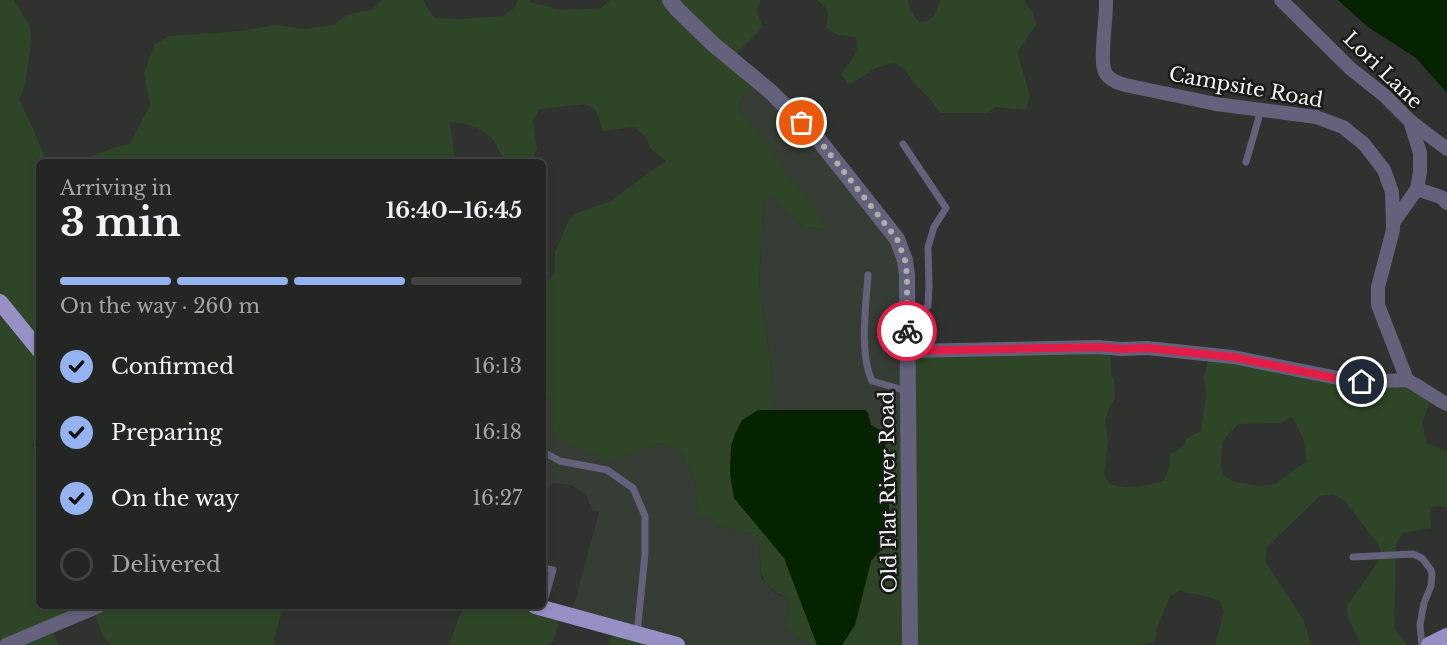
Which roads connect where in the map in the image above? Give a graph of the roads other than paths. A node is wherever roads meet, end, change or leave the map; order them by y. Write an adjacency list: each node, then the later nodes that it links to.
1 (670, 0): 14 (street, Old Flat River Road)
2 (1106, 0): 4 (street, Campsite Road)
3 (1281, 0): 5 (street, Lori Lane)
4 (1261, 110): 8 (lane); 11 (street, Campsite Road)
5 (1410, 121): 7 (street); 9 (street, Lori Lane)
6 (903, 144): 14 (lane)
7 (1447, 149)
8 (1246, 162)
9 (1417, 189): 10 (street); 11 (street)
10 (1445, 199)
11 (1393, 223): 17 (street)
12 (868, 275): 18 (lane)
13 (0, 302): 15 (main road)
14 (907, 328): 16 (street, Old Flat River Road)
15 (36, 346)
16 (907, 351): 17 (street); 18 (street, Old Flat River Road)
17 (1407, 380): 19 (street)
18 (908, 391): 30 (street, Old Flat River Road)
19 (1447, 404)
20 (546, 454): 26 (lane)
21 (1353, 557): 31 (lane)
22 (546, 569): 23 (lane)
23 (546, 591)
24 (546, 607): 26 (main road)
25 (92, 609): 28 (street)
26 (637, 634): 29 (main road)
27 (1447, 636): 32 (main road)
28 (6, 645)
29 (677, 645)
30 (910, 645)
31 (1422, 645)
32 (1429, 645)

